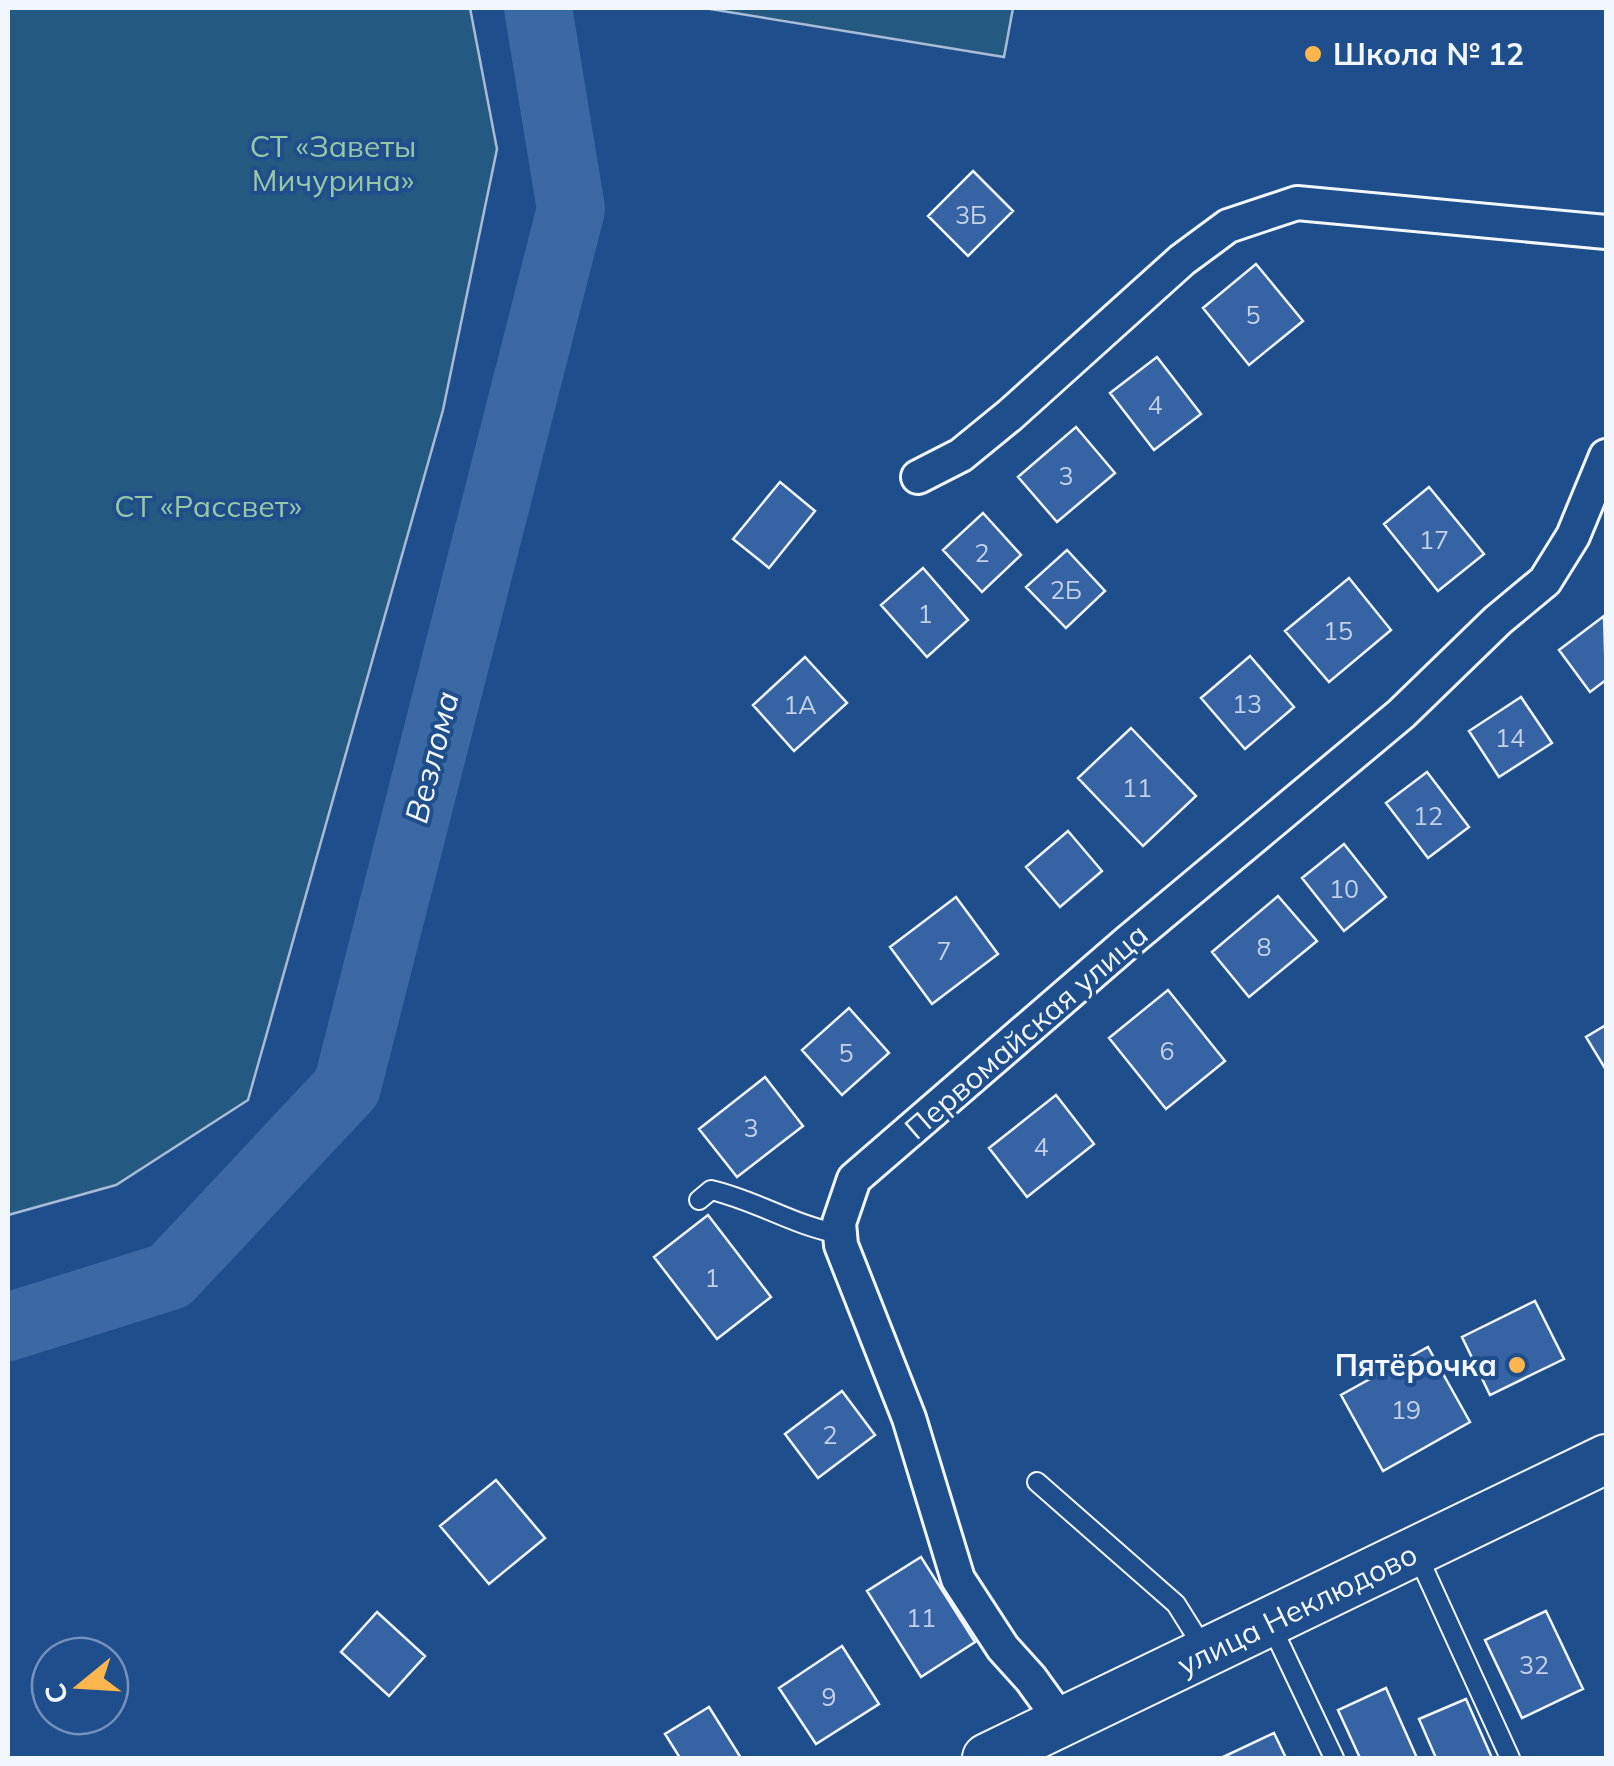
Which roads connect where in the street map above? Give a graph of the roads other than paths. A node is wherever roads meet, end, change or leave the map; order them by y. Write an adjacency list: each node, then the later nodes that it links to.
1 (1606, 232): 3 (street)
2 (1606, 456): 5 (street, Первомайская улица)
3 (918, 476)
4 (699, 1200): 5 (lane)
5 (840, 1234): 11 (street)
6 (1606, 1459): 8 (main road, улица Неклюдово)
7 (1036, 1482): 10 (lane)
8 (1416, 1552): 9 (main road, улица Неклюдово); 14 (lane)
9 (1270, 1622): 10 (main road, улица Неклюдово); 13 (lane)
10 (1206, 1652): 11 (main road, улица Неклюдово)
11 (1062, 1722): 12 (main road, улица Неклюдово)
12 (987, 1758)
13 (1334, 1758)
14 (1510, 1758)

